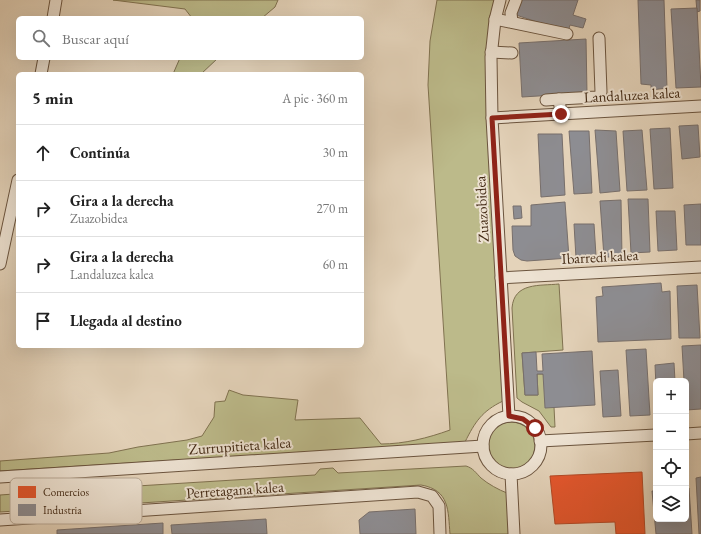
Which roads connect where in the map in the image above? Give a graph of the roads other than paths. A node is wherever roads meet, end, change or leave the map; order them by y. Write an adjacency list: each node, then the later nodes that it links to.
1 (56, 0): 4 (street)
2 (500, 0): 5 (street, Zuazobidea)
3 (516, 0): 6 (street)
4 (53, 16)
5 (495, 19): 6 (street); 9 (street, Zuazobidea)
6 (512, 22): 7 (street)
7 (567, 34)
8 (599, 38): 13 (street)
9 (491, 52): 10 (street); 17 (street, Zuazobidea)
10 (512, 53)
11 (44, 60): 12 (street)
12 (41, 72)
13 (559, 99): 14 (street); 16 (street)
14 (546, 100)
15 (701, 106): 16 (street, Landaluzea kalea)
16 (561, 114): 17 (street, Landaluzea kalea)
17 (492, 118): 21 (street, Zuazobidea)
18 (16, 189): 19 (street)
19 (0, 264)
20 (701, 267): 21 (street, Ibarredi kalea)
21 (501, 278): 22 (street, Zuazobidea)
22 (509, 416): 26 (street); 27 (street)
23 (701, 433): 24 (street)
24 (689, 434)
25 (653, 435): 26 (street)
26 (540, 442): 28 (street)
27 (482, 446): 28 (street); 29 (street, Zurrupitieta kalea)
28 (511, 474): 34 (street)
29 (0, 477)
30 (142, 510): 33 (street, Perretagana kalea)
31 (10, 519): 32 (street, Perretagana kalea)
32 (0, 520)
33 (440, 534)
34 (514, 534)

